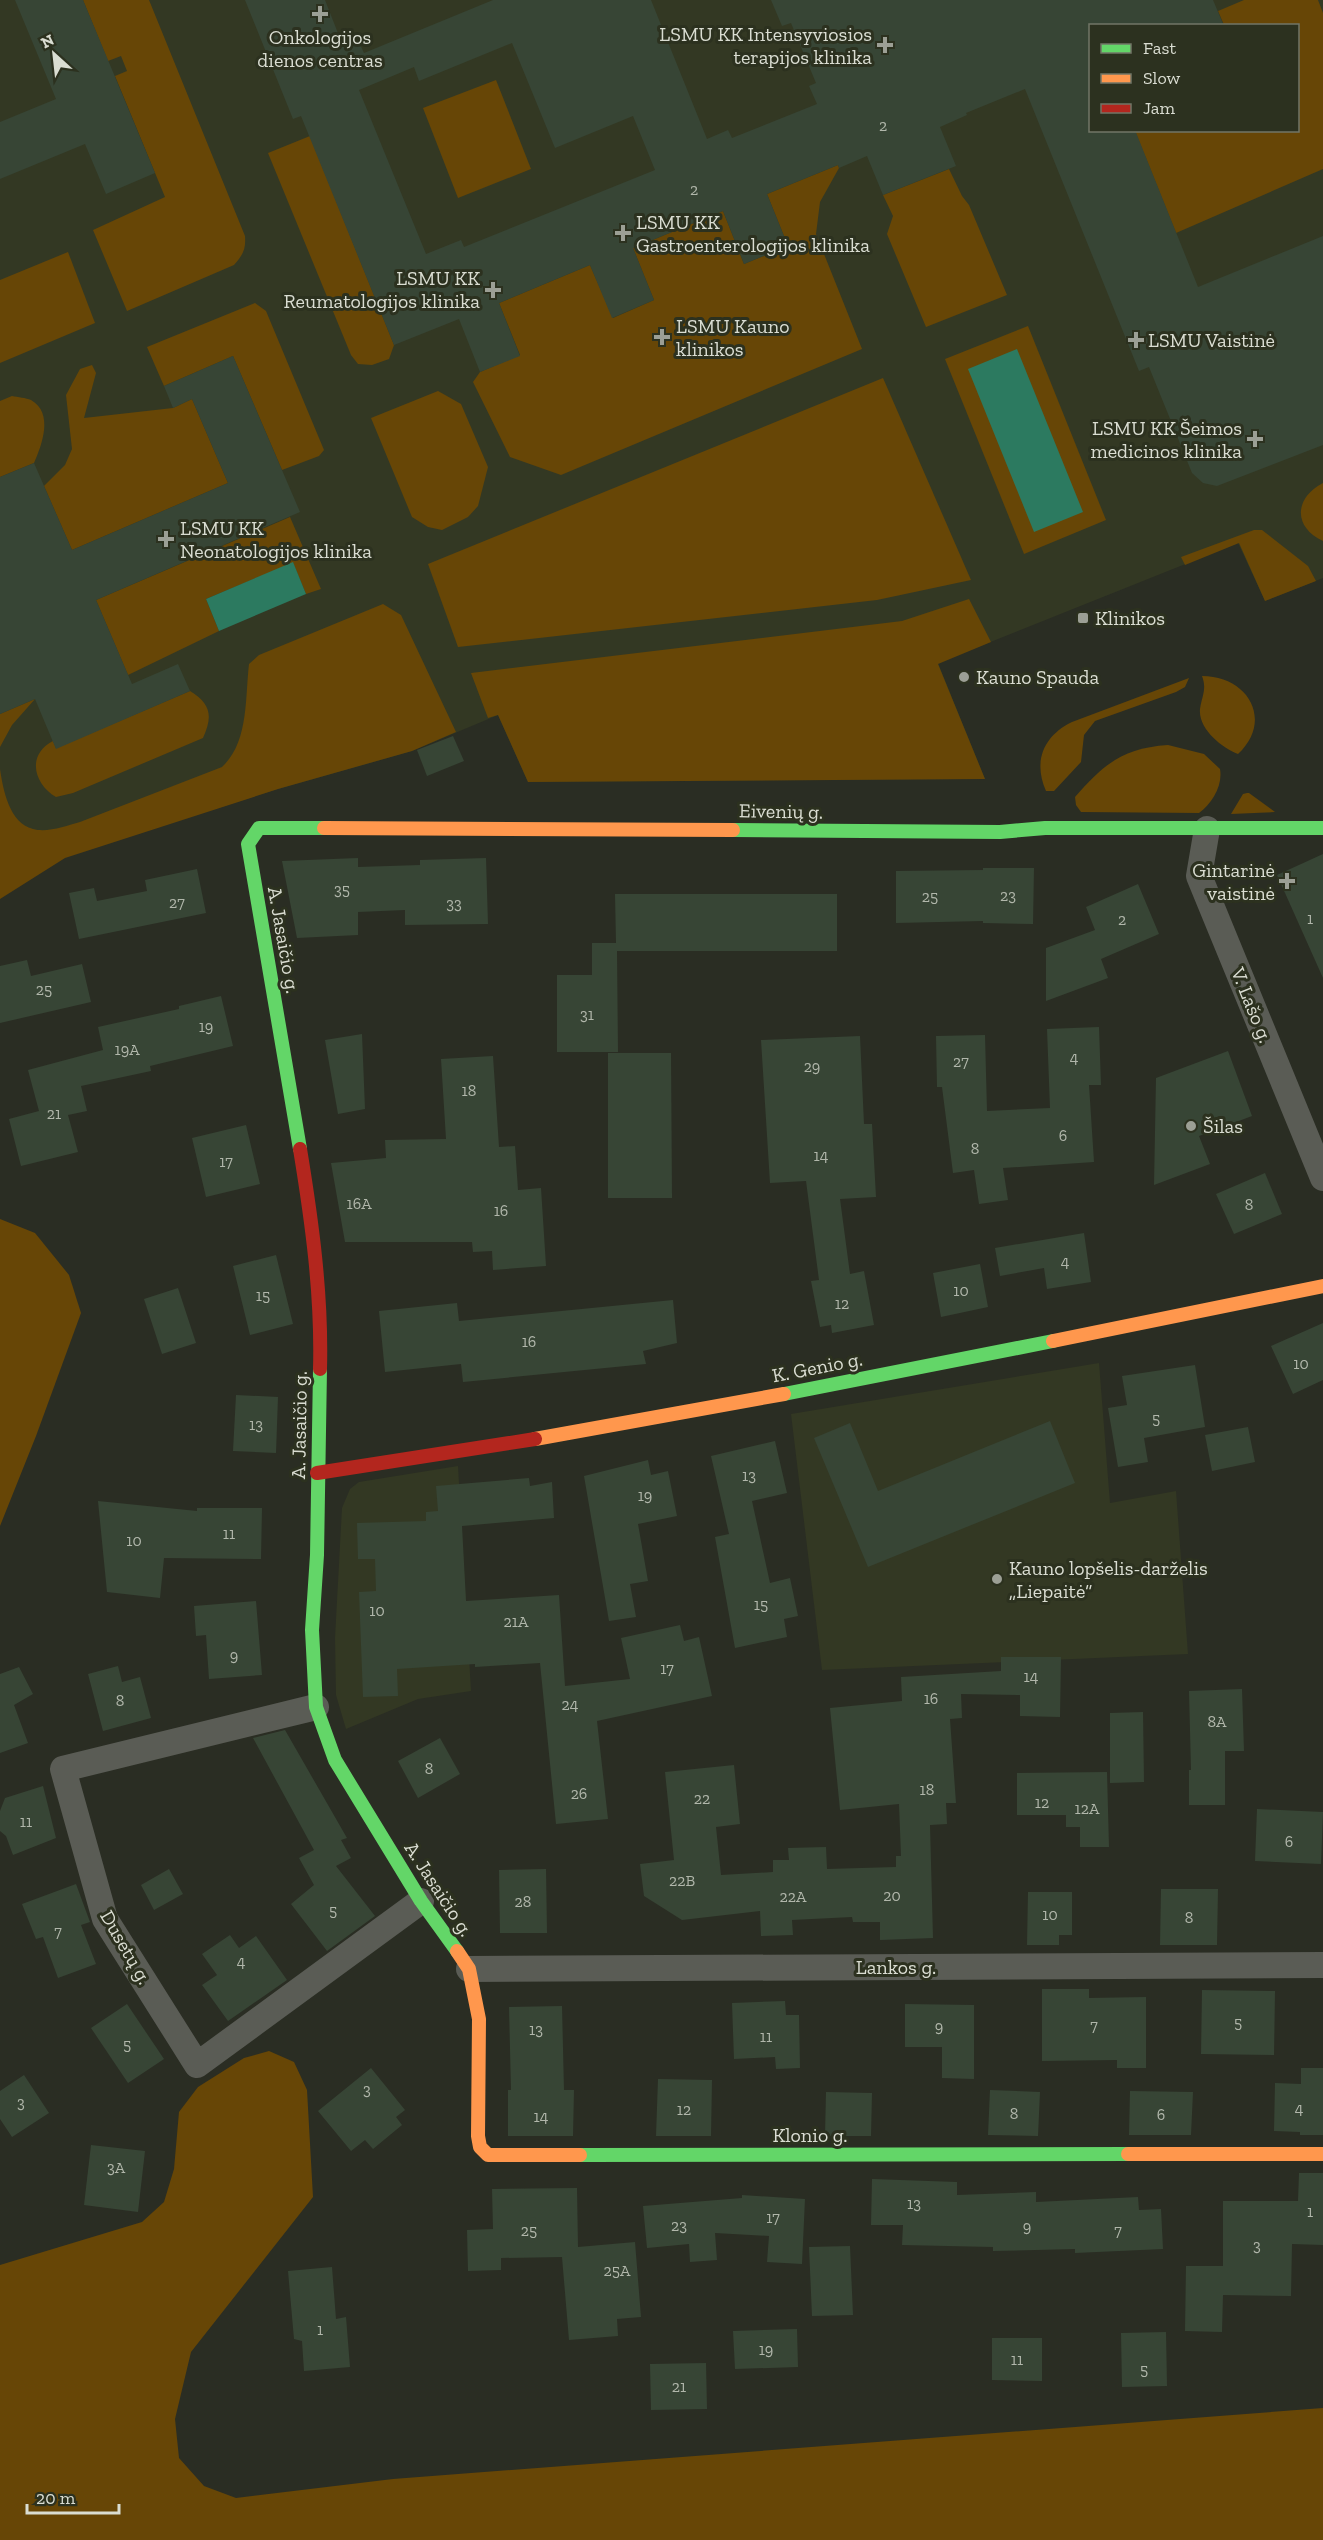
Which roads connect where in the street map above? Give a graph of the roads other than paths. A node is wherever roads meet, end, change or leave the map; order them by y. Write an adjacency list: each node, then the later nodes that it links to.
1 (1323, 828): 2 (street, Eivenių g.)
2 (1207, 829): 3 (street, Eivenių g.); 4 (street, V. Lašo g.)
3 (248, 844): 6 (street, A. Jasaičio g.)
4 (1323, 1178)
5 (1323, 1286): 6 (street, K. Genio g.)
6 (317, 1473): 7 (street, A. Jasaičio g.)
7 (316, 1707): 8 (street, A. Jasaičio g.); 8 (street, Dusetų g.)
8 (421, 1901): 10 (street, A. Jasaičio g.)
9 (1323, 1965): 10 (street, Lankos g.)
10 (469, 1969): 11 (street, Klonio g.)
11 (1323, 2154)

